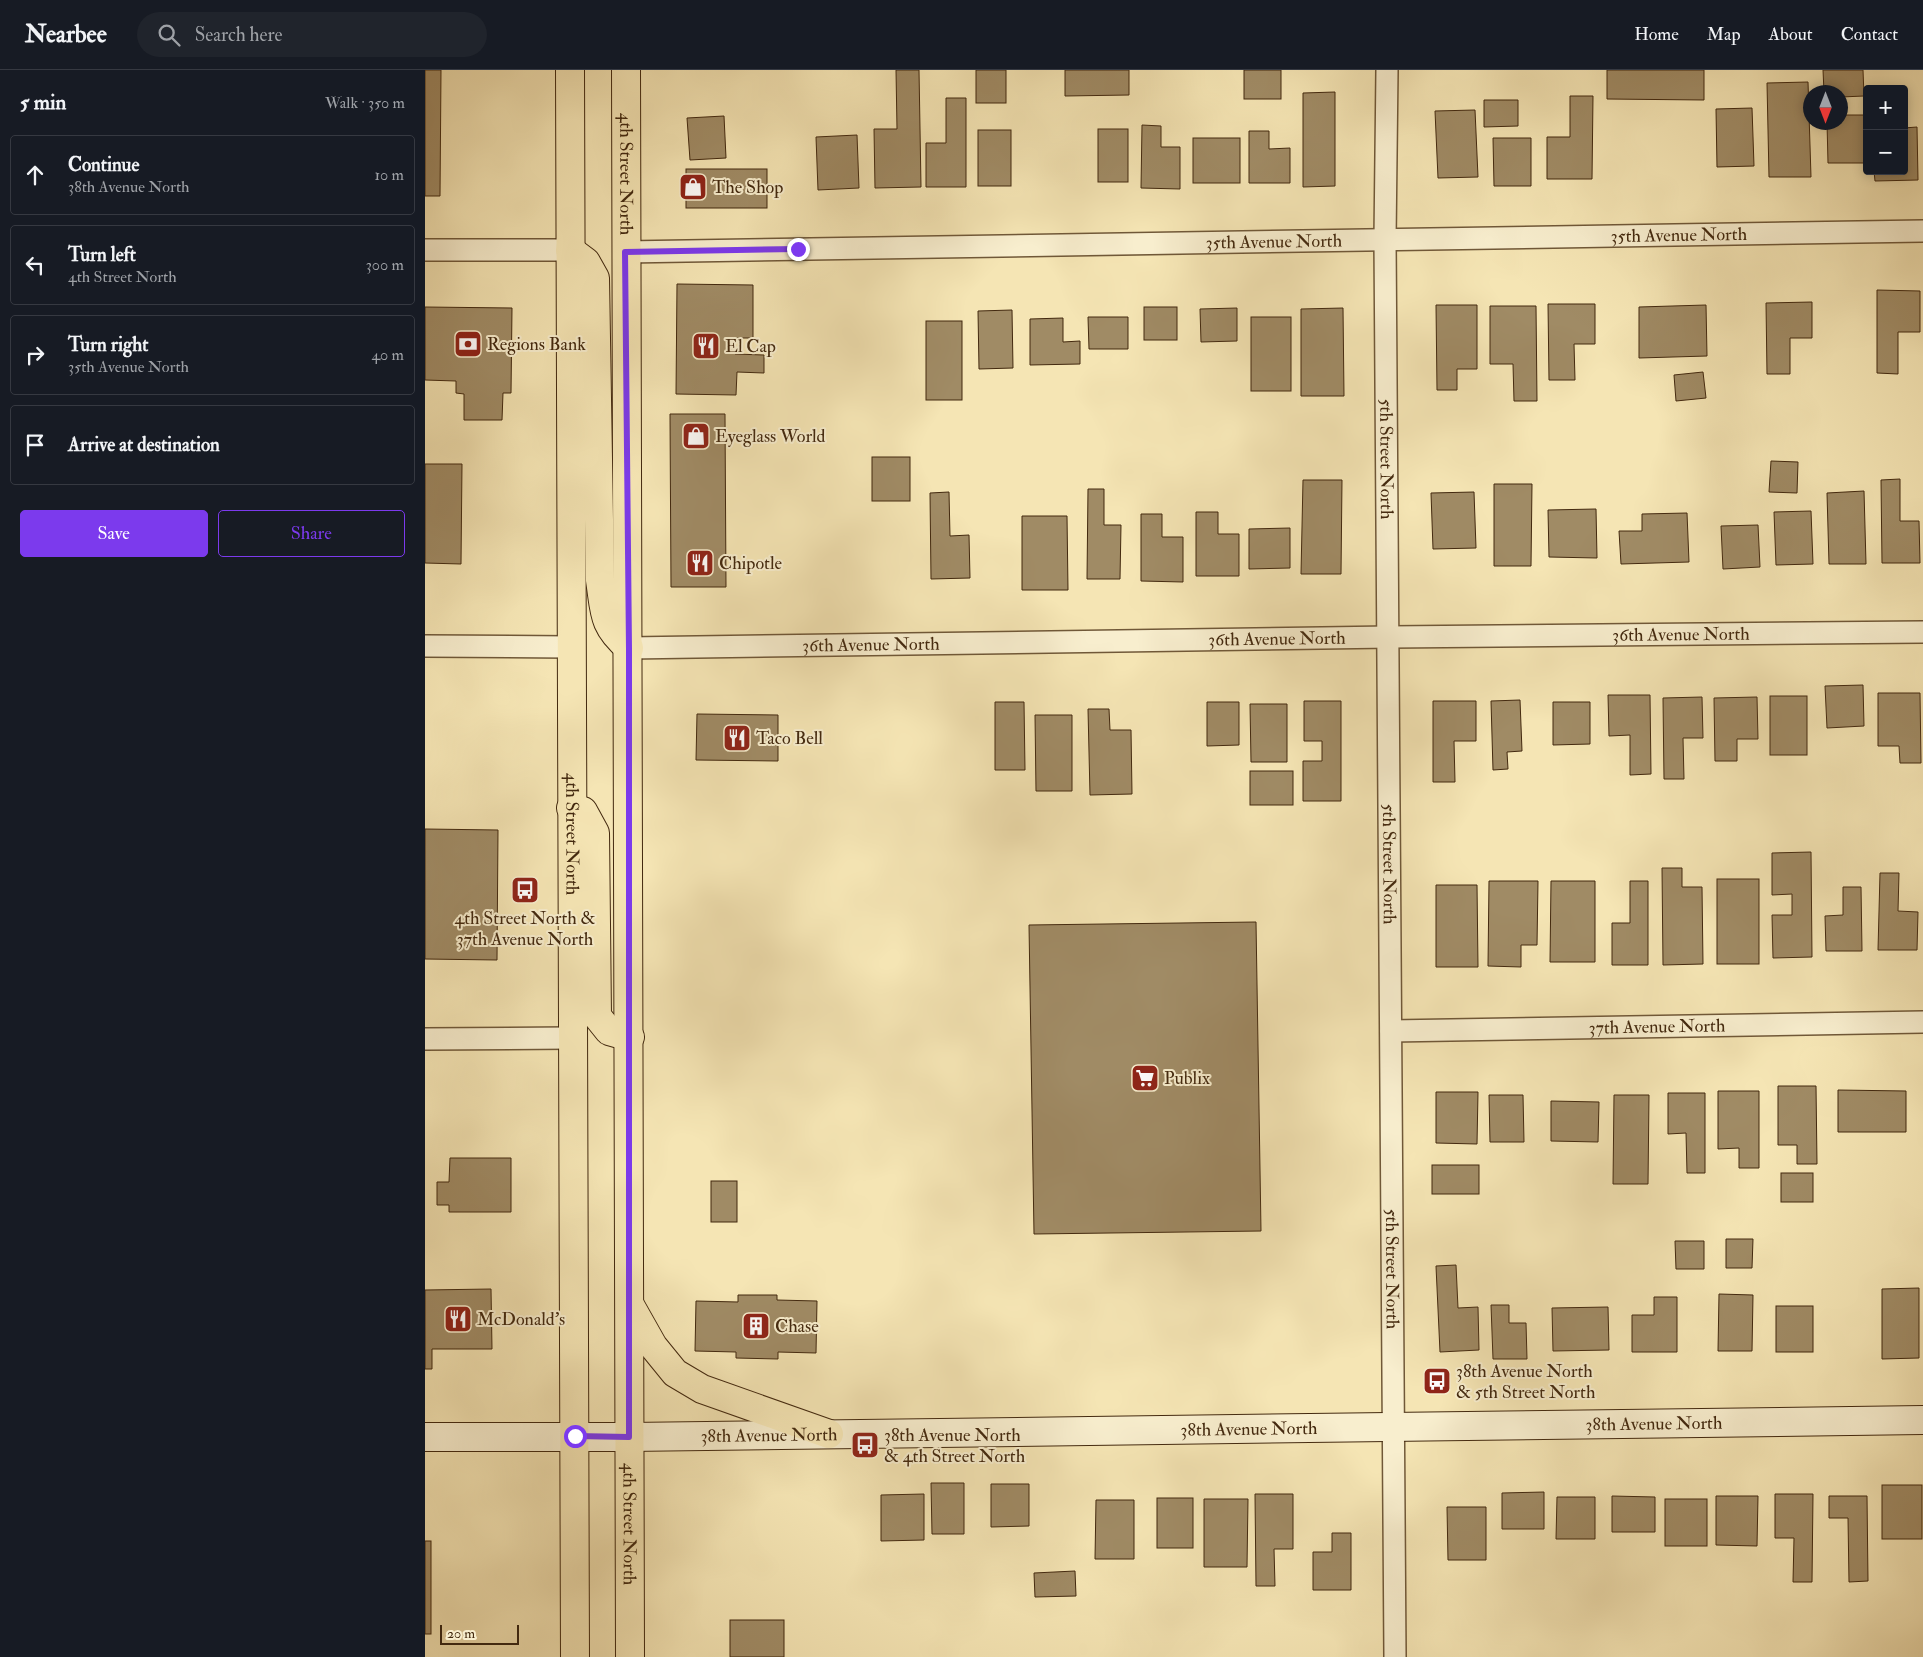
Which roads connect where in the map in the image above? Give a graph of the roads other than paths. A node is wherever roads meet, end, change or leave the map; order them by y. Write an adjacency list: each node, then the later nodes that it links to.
1 (570, 70): 7 (main road, 4th Street North)
2 (626, 70): 8 (main road, 4th Street North)
3 (1387, 70): 5 (street, 5th Street North)
4 (1923, 231): 5 (street, 35th Avenue North)
5 (1385, 239): 8 (street, 35th Avenue North); 10 (street, 5th Street North)
6 (425, 250): 7 (street)
7 (570, 250): 12 (main road, 4th Street North); 13 (main road)
8 (625, 252): 13 (main road, 4th Street North)
9 (1923, 632): 10 (street, 36th Avenue North)
10 (1390, 637): 13 (street, 36th Avenue North); 16 (street, 5th Street North)
11 (425, 646): 12 (street)
12 (570, 647): 14 (main road, 4th Street North)
13 (629, 648): 17 (main road, 4th Street North)
14 (571, 808): 17 (main road); 18 (main road, 4th Street North)
15 (1923, 1022): 16 (street, 37th Avenue North)
16 (1391, 1032): 22 (street, 5th Street North)
17 (630, 1037): 20 (main road, 4th Street North)
18 (571, 1038): 19 (street); 25 (main road, 4th Street North)
19 (425, 1039)
20 (630, 1304): 23 (main road); 26 (main road, 4th Street North)
21 (1923, 1420): 22 (main road, 38th Avenue North)
22 (1392, 1426): 23 (main road, 38th Avenue North); 29 (street, 5th Street North)
23 (829, 1434): 26 (main road, 38th Avenue North)
24 (425, 1436): 25 (main road, 38th Avenue North)
25 (575, 1436): 26 (main road, 38th Avenue North); 27 (main road, 4th Street North)
26 (629, 1437): 28 (main road, 4th Street North)
27 (575, 1657)
28 (630, 1657)
29 (1395, 1657)

